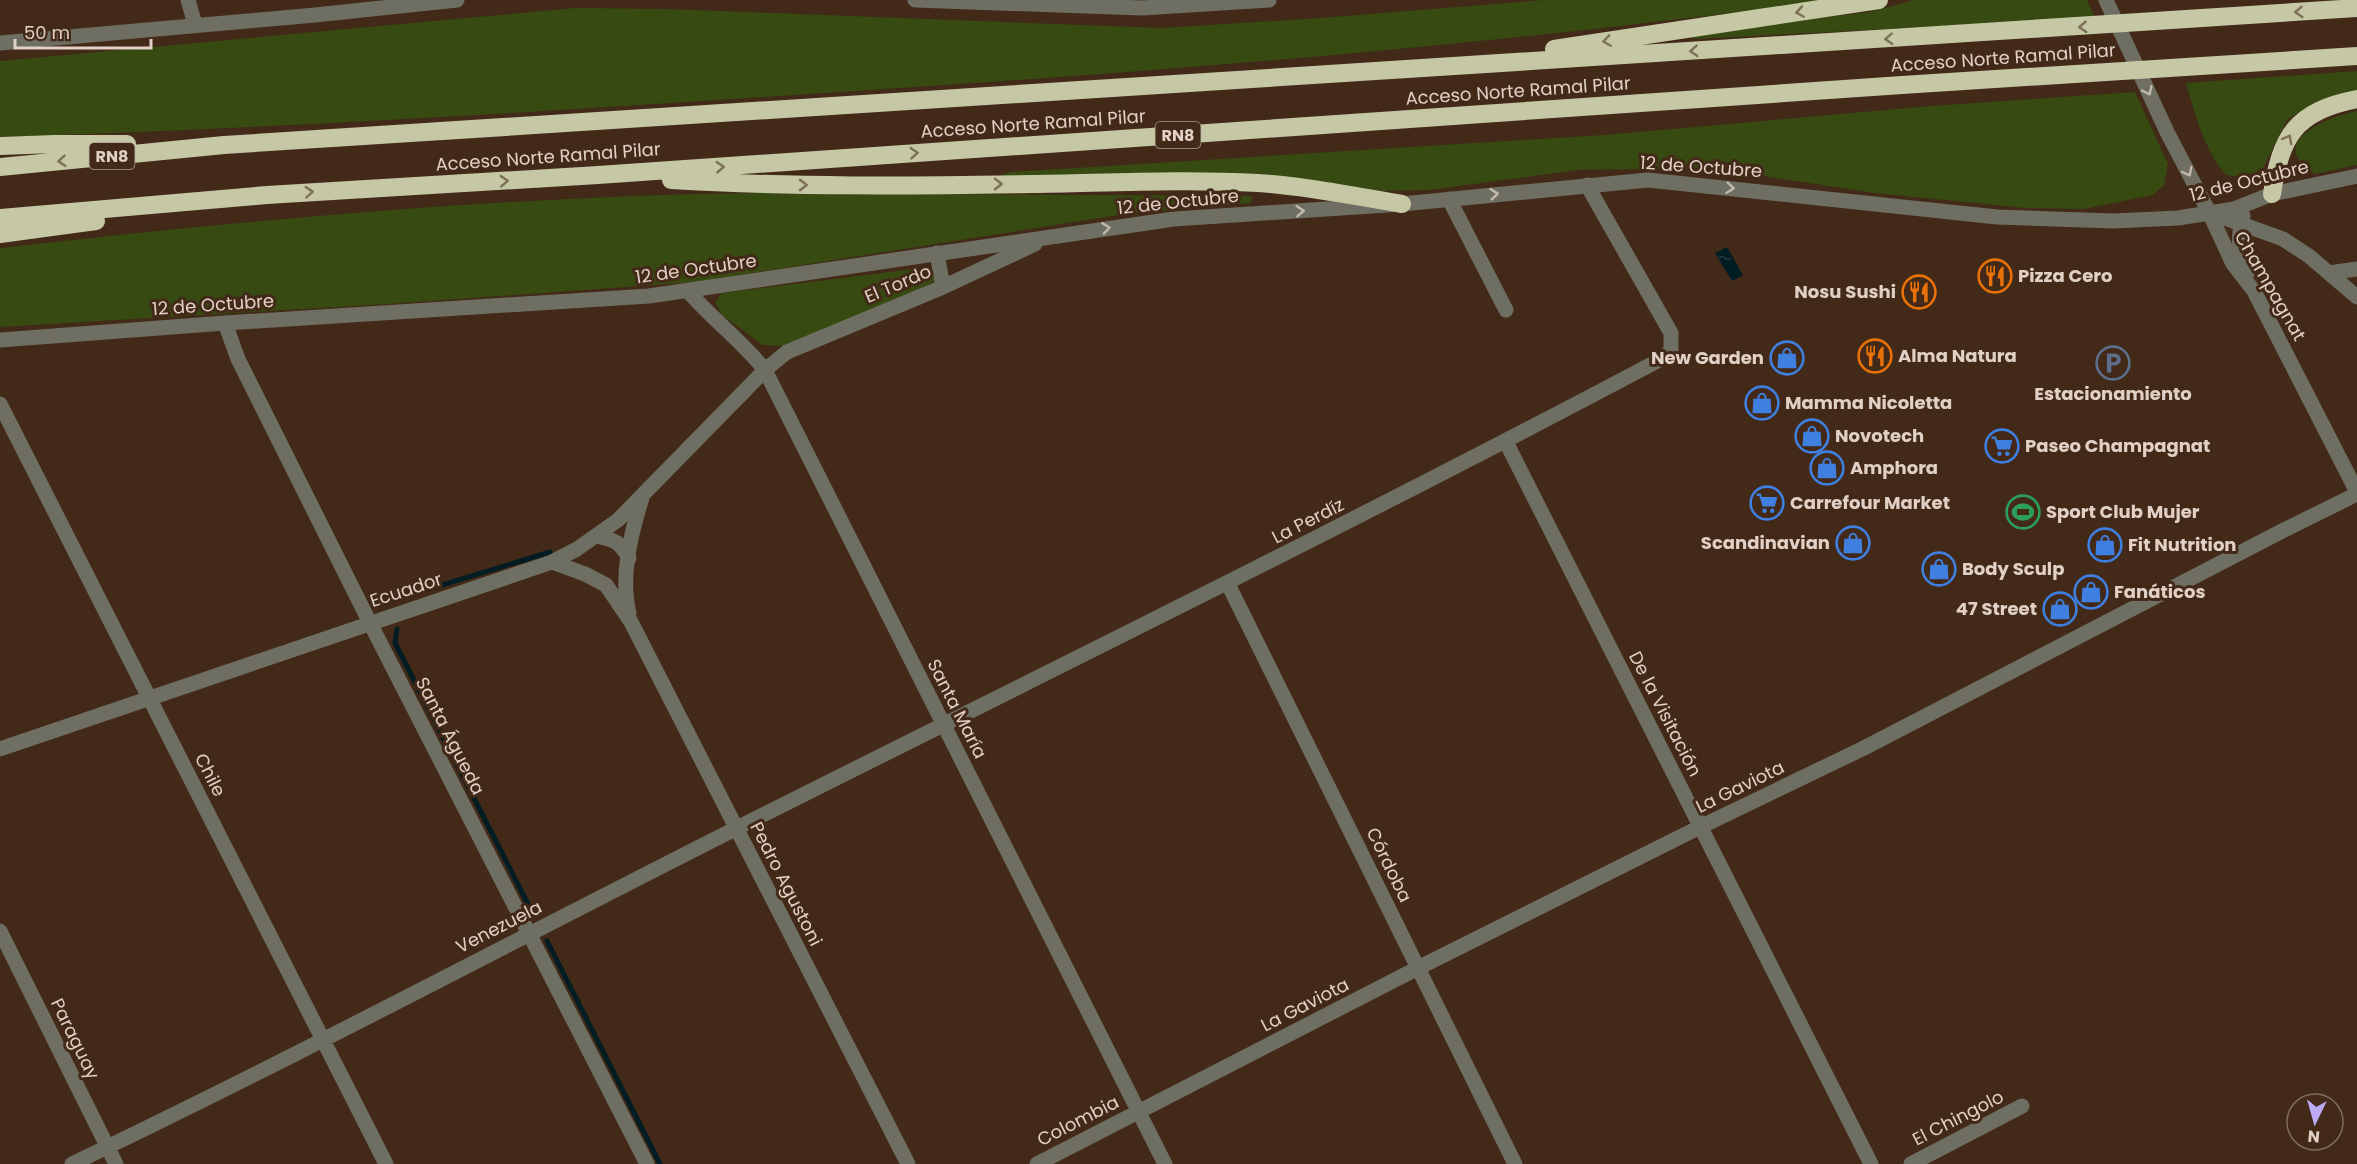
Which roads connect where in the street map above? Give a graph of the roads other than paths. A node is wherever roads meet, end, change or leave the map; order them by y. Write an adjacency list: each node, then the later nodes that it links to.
1 (189, 0): 8 (street)
2 (457, 0): 8 (street)
3 (915, 0): 4 (street)
4 (1269, 0)
5 (1879, 0): 11 (highway, one-way to 11)
6 (2106, 0): 24 (street, Champagnat, one-way to 24)
7 (2357, 8): 11 (highway, Acceso Norte Ramal Pilar / RN8, one-way to 11)
8 (195, 24): 9 (street)
9 (0, 43)
10 (2357, 56): 16 (highway, Acceso Norte Ramal Pilar / RN8, one-way to 10)
11 (1434, 67): 13 (highway, Acceso Norte Ramal Pilar / RN8)
12 (2357, 99): 19 (highway, one-way to 12)
13 (224, 145): 14 (highway); 15 (highway, Acceso Norte Ramal Pilar / RN8, one-way to 15)
14 (0, 146)
15 (0, 167)
16 (598, 175): 20 (highway, Acceso Norte Ramal Pilar / RN8, one-way to 16); 23 (highway, one-way to 23)
17 (2357, 176): 19 (street, 12 de Octubre)
18 (1587, 185): 21 (street, 12 de Octubre, one-way to 18); 24 (street, 12 de Octubre, one-way to 24); 41 (street, La Perdíz)
19 (2272, 194): 22 (street, 12 de Octubre)
20 (267, 195): 25 (highway, Acceso Norte Ramal Pilar / RN8); 27 (highway)
21 (1449, 199): 23 (street, 12 de Octubre); 36 (street)
22 (2254, 201): 24 (street, 12 de Octubre); 26 (street)
23 (1402, 204): 28 (street, 12 de Octubre, one-way to 23)
24 (2209, 212): 26 (street); 34 (street, Champagnat)
25 (0, 218)
26 (2241, 225): 31 (street); 34 (street)
27 (0, 234)
28 (1048, 237): 29 (street, 12 de Octubre); 32 (street, El Tordo)
29 (937, 253): 32 (street); 33 (street, 12 de Octubre)
30 (2357, 269): 31 (street)
31 (2329, 273): 35 (street)
32 (943, 287): 39 (street, El Tordo)
33 (688, 291): 37 (street, 12 de Octubre); 39 (street, Santa María)
34 (2254, 291): 42 (street, Champagnat)
35 (2357, 297)
36 (1506, 310)
37 (225, 323): 38 (street, 12 de Octubre); 49 (street, Santa Águeda)
38 (0, 340)
39 (765, 370): 43 (street, Ecuador); 52 (street, Santa María)
40 (0, 404): 51 (street, Chile)
41 (1506, 441): 48 (street, La Perdíz); 54 (street, De la Visitación)
42 (2357, 493): 54 (street, La Gaviota)
43 (644, 494): 44 (street, Ecuador); 45 (street, Pedro Agustoni)
44 (591, 539): 45 (street); 46 (street, Ecuador); 47 (street)
45 (628, 561): 47 (street); 50 (street, Pedro Agustoni)
46 (552, 562): 47 (street, Pedro Agustoni); 49 (street, Ecuador)
47 (591, 577): 50 (street, Pedro Agustoni)
48 (1228, 584): 52 (street, La Perdíz); 58 (street, Córdoba)
49 (370, 622): 51 (street, Ecuador); 57 (street, Santa Águeda)
50 (631, 622): 55 (street, Pedro Agustoni)
51 (150, 700): 53 (street, Ecuador); 59 (street, Chile)
52 (943, 725): 55 (street, Venezuela); 61 (street, Santa María)
53 (0, 749)
54 (1700, 827): 58 (street, La Gaviota); 71 (street, De la Visitación)
55 (736, 829): 57 (street, Venezuela); 67 (street, Pedro Agustoni)
56 (0, 931): 62 (street, Paraguay)
57 (530, 933): 59 (street, Venezuela); 66 (street, Santa Águeda)
58 (1418, 968): 61 (street, La Gaviota); 70 (street, Córdoba)
59 (322, 1039): 62 (street, Venezuela); 65 (street, Chile)
60 (2022, 1106): 72 (street, El Chingolo)
61 (1138, 1112): 68 (street, Colombia); 69 (street, Santa María)
62 (108, 1147): 63 (street, Venezuela); 64 (street, Paraguay)
63 (72, 1164)
64 (116, 1164)
65 (386, 1164)
66 (647, 1164)
67 (908, 1164)
68 (1037, 1164)
69 (1165, 1164)
70 (1515, 1164)
71 (1871, 1164)
72 (1911, 1164)

